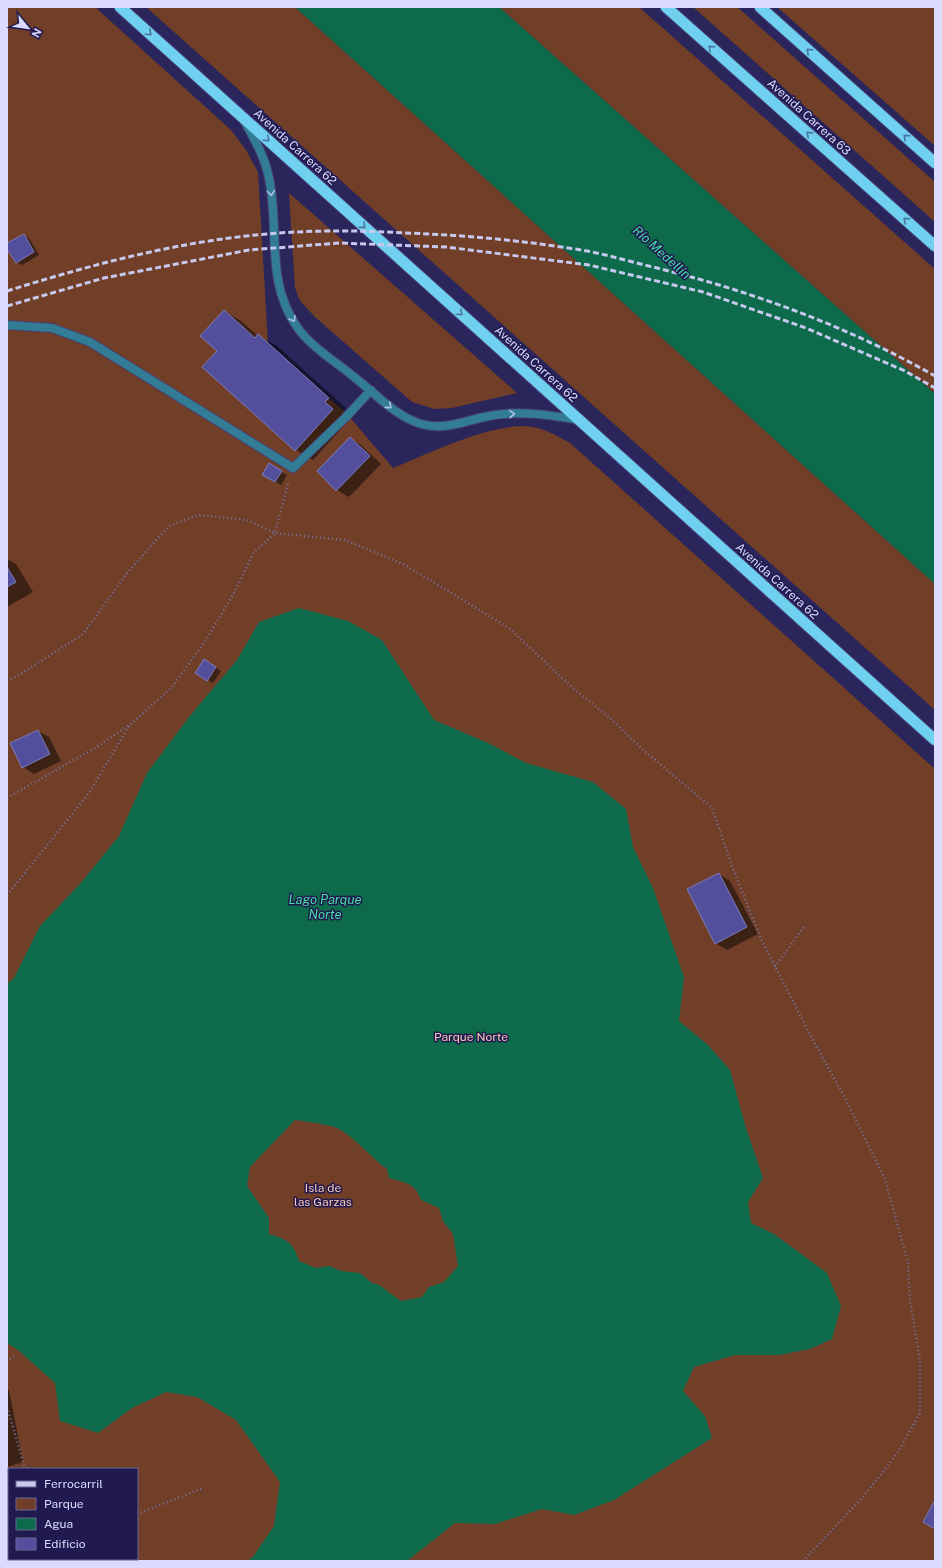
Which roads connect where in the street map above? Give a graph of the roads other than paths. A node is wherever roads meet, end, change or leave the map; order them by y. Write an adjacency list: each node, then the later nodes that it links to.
1 (120, 7): 4 (highway, Avenida Carrera 62, one-way to 4)
2 (666, 7): 6 (highway, Avenida Carrera 63, one-way to 2)
3 (760, 7): 5 (highway, one-way to 3)
4 (243, 118): 8 (lane, one-way to 8); 9 (highway, Avenida Carrera 62, one-way to 9)
5 (935, 163)
6 (935, 246)
7 (7, 325): 8 (lane)
8 (371, 390): 9 (lane, one-way to 9)
9 (579, 420): 10 (highway, Avenida Carrera 62)
10 (935, 740)

